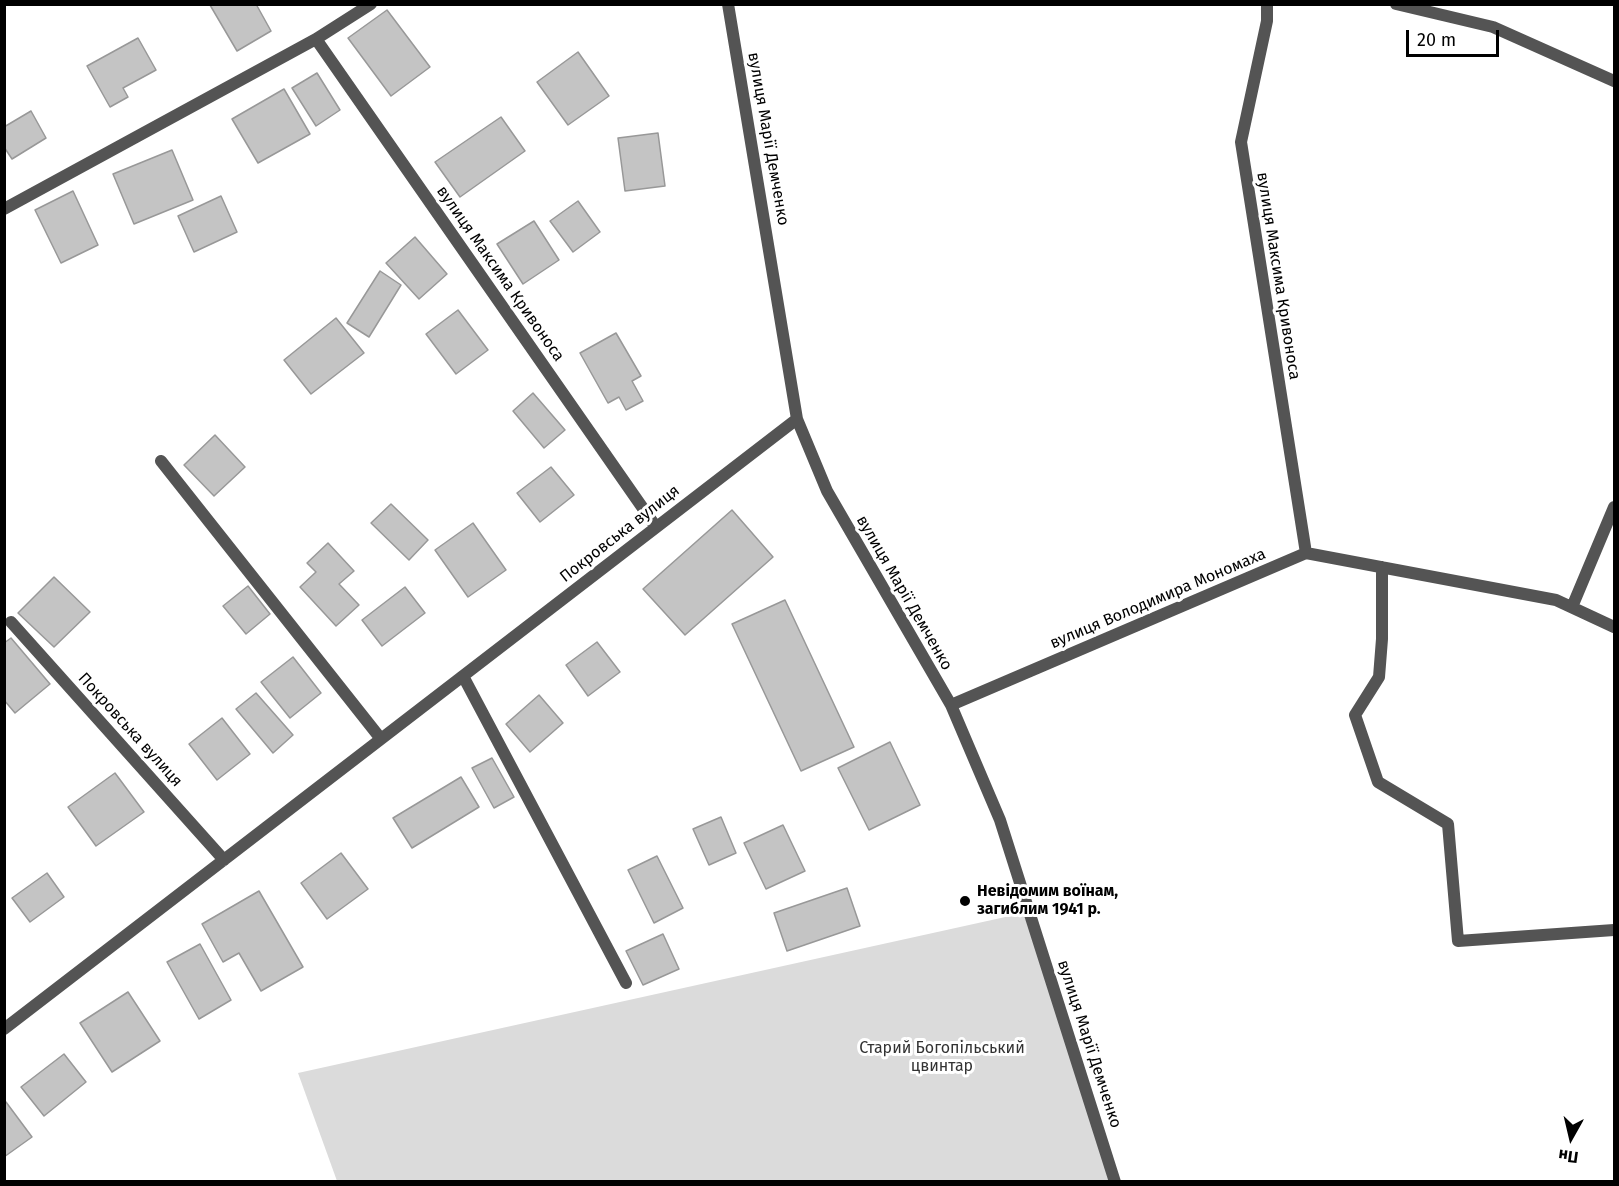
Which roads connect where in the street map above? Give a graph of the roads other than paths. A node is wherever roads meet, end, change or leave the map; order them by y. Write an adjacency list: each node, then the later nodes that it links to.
1 (371, 4): 5 (street)
2 (728, 4): 8 (street, вулиця Марії Демченко)
3 (1266, 4): 12 (street, вулиця Максима Кривоноса)
4 (1396, 4): 6 (street)
5 (316, 39): 7 (street); 11 (street, вулиця Максима Кривоноса)
6 (1614, 81)
7 (4, 209)
8 (797, 419): 11 (street, Покровська вулиця); 18 (street, вулиця Марії Демченко)
9 (161, 461): 19 (street)
10 (1614, 507): 14 (street)
11 (656, 527): 17 (street, Покровська вулиця)
12 (1306, 553): 13 (street); 18 (street, вулиця Володимира Мономаха)
13 (1382, 567): 14 (street); 21 (street)
14 (1572, 607): 16 (street)
15 (11, 622): 20 (street, Покровська вулиця)
16 (1614, 627)
17 (463, 676): 19 (street, Покровська вулиця); 22 (street)
18 (951, 705): 24 (street, вулиця Марії Демченко)
19 (381, 739): 20 (street, Покровська вулиця)
20 (224, 860): 23 (street, Покровська вулиця)
21 (1614, 930)
22 (626, 983)
23 (4, 1029)
24 (1115, 1182)

